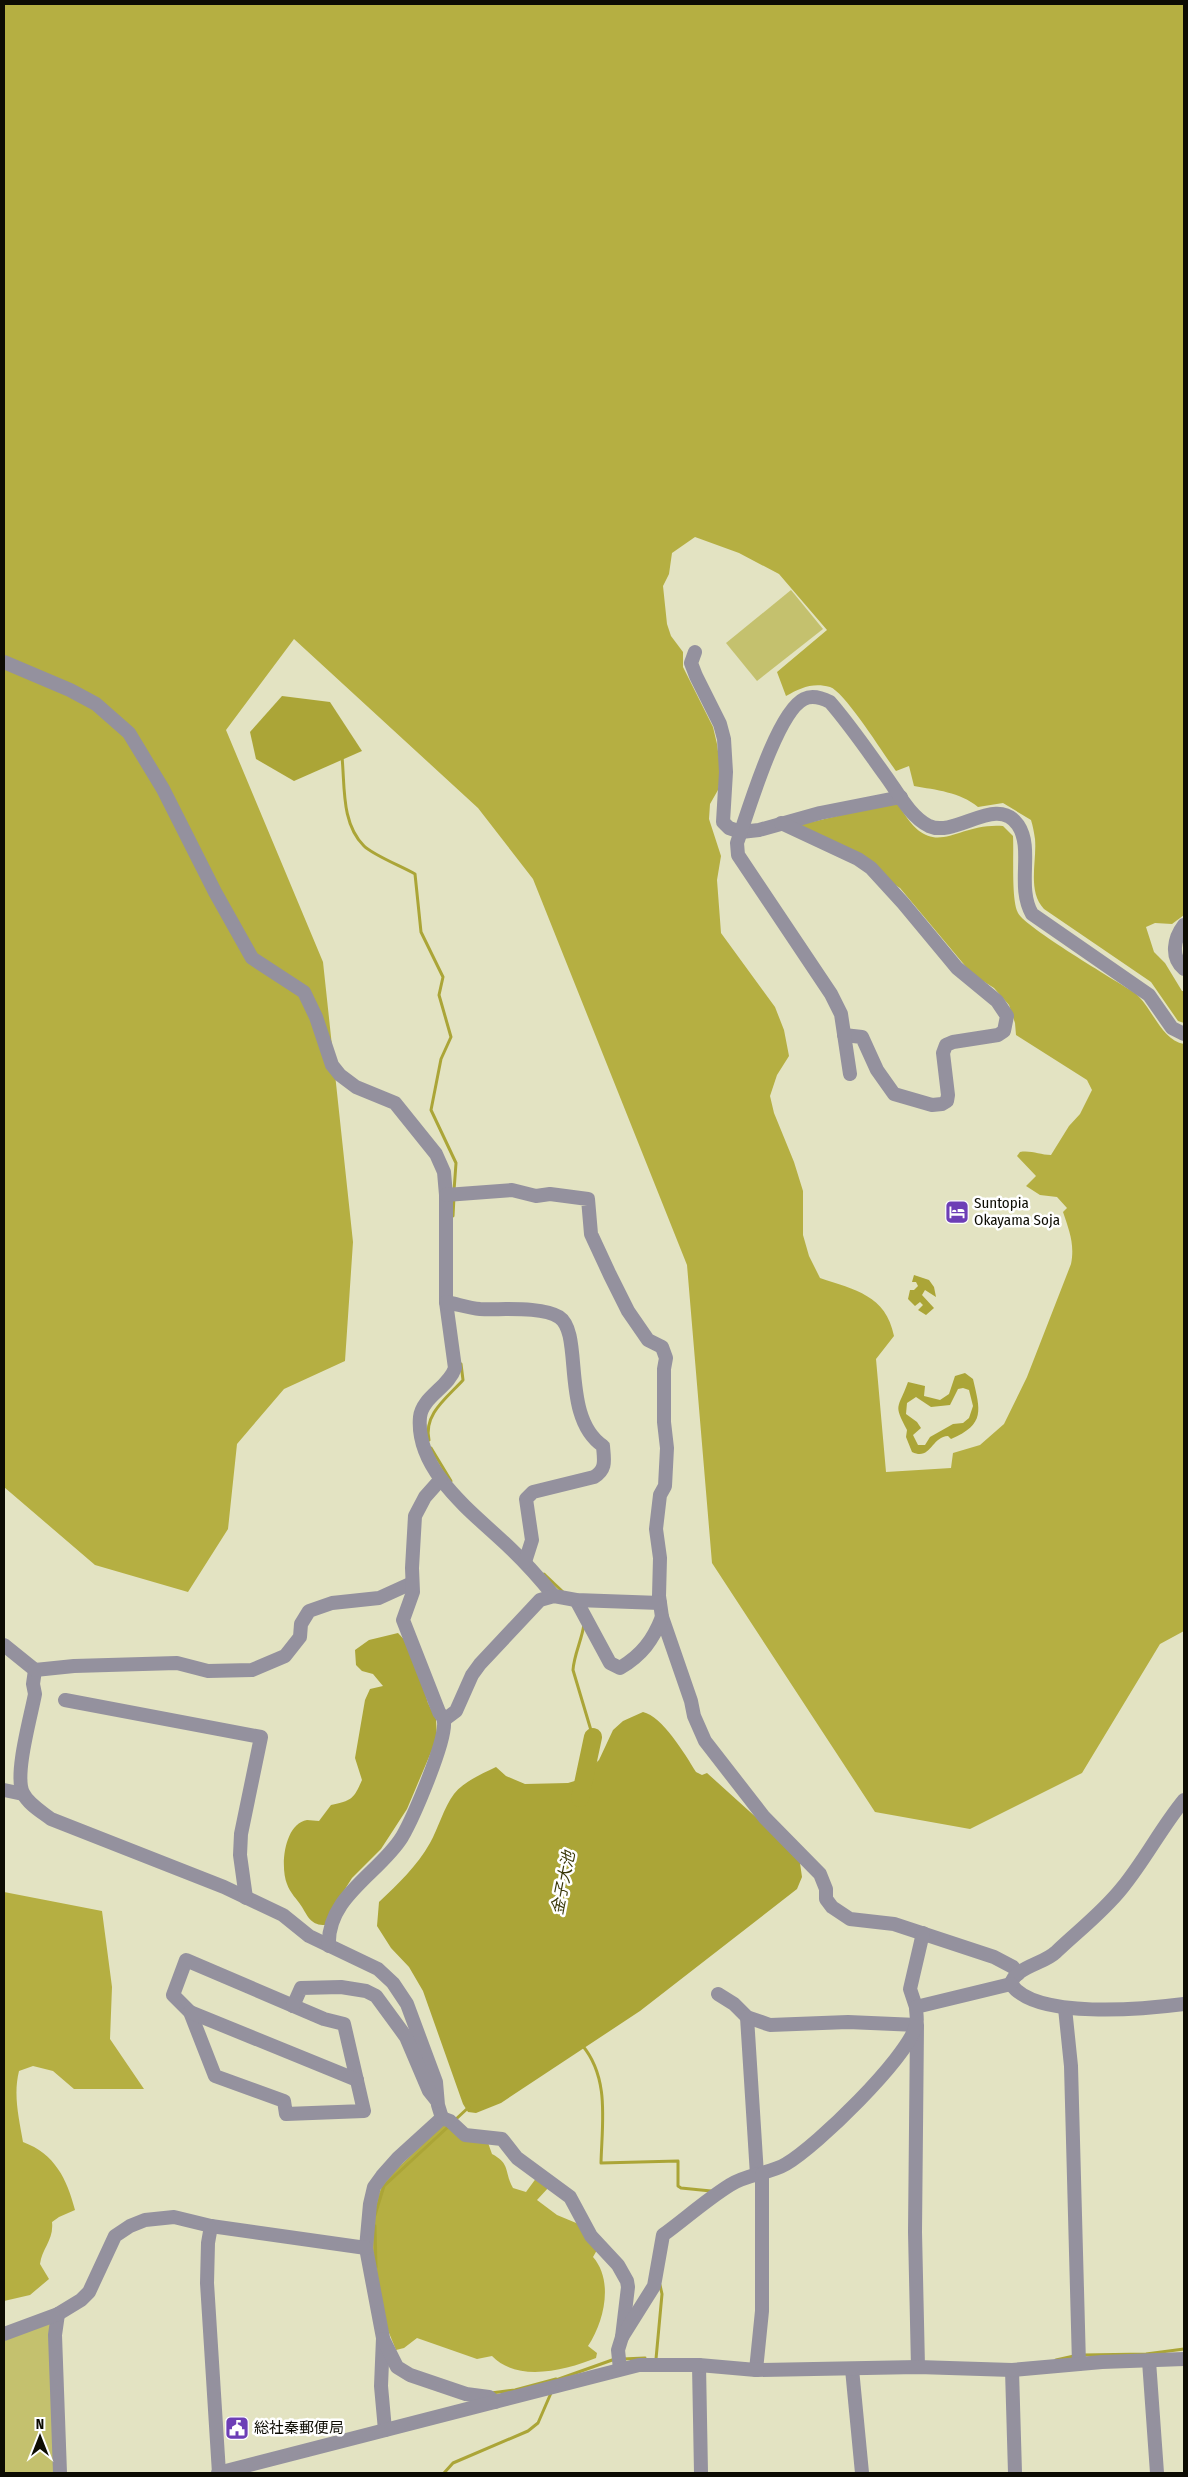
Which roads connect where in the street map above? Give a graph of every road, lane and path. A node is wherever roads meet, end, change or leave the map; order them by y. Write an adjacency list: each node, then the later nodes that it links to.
1 (695, 652): 5 (street)
2 (4, 662): 11 (street)
3 (901, 798): 4 (street); 5 (street); 8 (street)
4 (781, 823): 5 (street); 9 (street)
5 (741, 832): 9 (street)
6 (1184, 925): 7 (street)
7 (1184, 969)
8 (1184, 1034)
9 (844, 1035): 10 (street)
10 (850, 1074)
11 (446, 1194): 12 (street); 18 (street)
12 (446, 1302): 13 (street); 14 (street)
13 (441, 1479): 14 (street); 15 (street)
14 (526, 1557): 16 (street)
15 (412, 1583): 21 (street); 23 (street)
16 (554, 1596): 17 (street); 23 (street)
17 (576, 1600): 18 (street); 19 (street)
18 (660, 1603): 19 (street)
19 (662, 1617): 28 (street)
20 (4, 1645): 21 (street)
21 (35, 1670): 25 (street)
22 (65, 1700): 27 (street)
23 (444, 1720): 29 (street)
24 (4, 1790): 25 (street)
25 (23, 1794): 27 (street)
26 (1184, 1800): 30 (street)
27 (246, 1898): 29 (street)
28 (923, 1933): 30 (street); 34 (street)
29 (329, 1946): 40 (street)
30 (1014, 1979): 34 (street); 35 (street)
31 (718, 1994): 37 (street)
32 (1184, 2004): 35 (street)
33 (293, 2006): 36 (street); 39 (street); 40 (street)
34 (916, 2007): 38 (street)
35 (1065, 2008): 51 (street)
36 (190, 2012): 39 (street); 39 (street)
37 (747, 2017): 38 (street); 42 (street)
38 (917, 2025): 42 (street); 53 (street)
39 (357, 2080)
40 (438, 2101): 41 (street)
41 (442, 2118): 44 (street); 47 (street)
42 (760, 2175): 47 (street); 56 (street)
43 (211, 2226): 44 (street); 45 (street); 61 (street)
44 (366, 2248): 48 (street)
45 (58, 2314): 46 (street); 60 (street)
46 (4, 2334)
47 (622, 2337): 54 (street)
48 (382, 2338): 58 (street); 59 (street)
49 (1184, 2359): 50 (street)
50 (1150, 2361): 51 (street); 65 (street)
51 (1079, 2364): 57 (street)
52 (699, 2365): 54 (street); 56 (street); 62 (street)
53 (918, 2367): 55 (street); 57 (street)
54 (620, 2369): 58 (street)
55 (852, 2369): 56 (street); 63 (street)
56 (756, 2370)
57 (1012, 2370): 64 (street)
58 (495, 2402): 59 (street)
59 (385, 2430): 61 (street)
60 (60, 2473)
61 (218, 2473)
62 (701, 2473)
63 (862, 2473)
64 (1014, 2473)
65 (1157, 2473)

